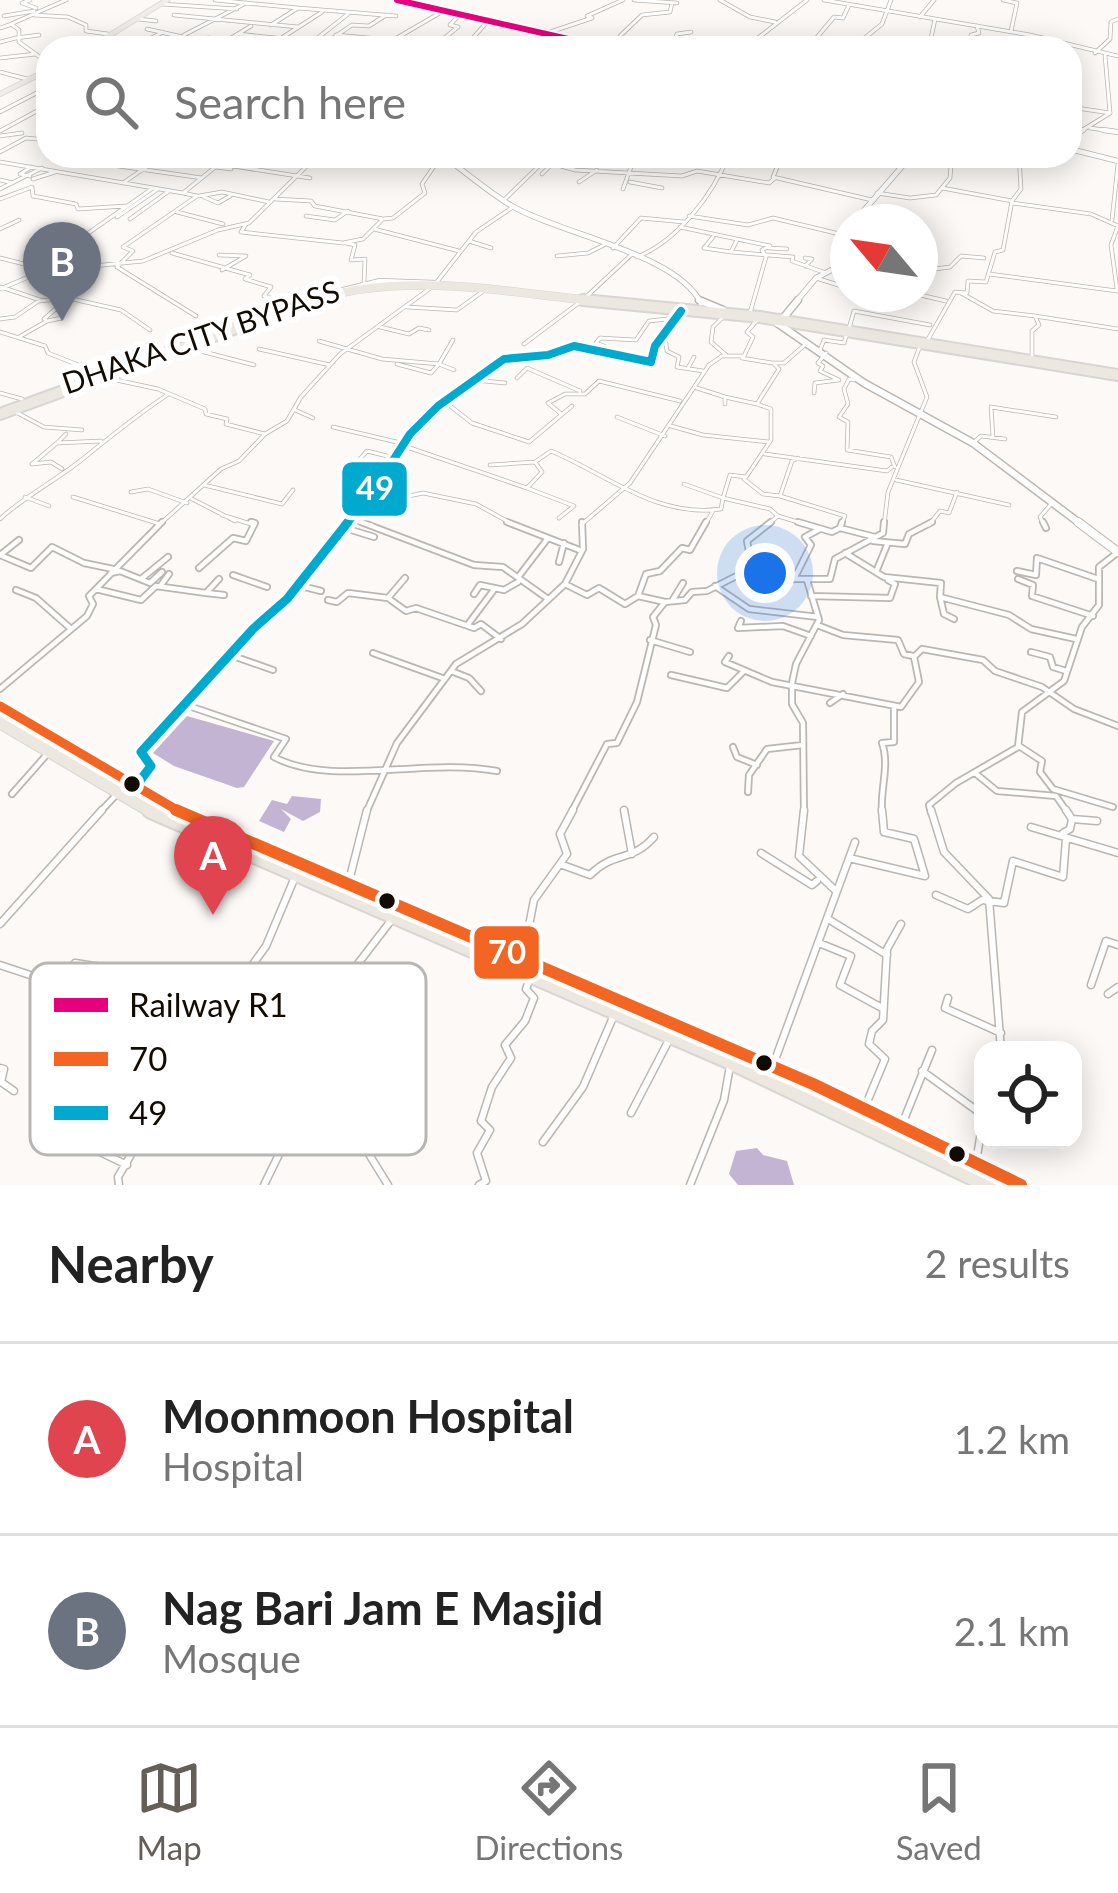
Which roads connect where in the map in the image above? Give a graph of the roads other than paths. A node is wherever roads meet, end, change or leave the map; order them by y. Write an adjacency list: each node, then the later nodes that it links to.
1 (30, 0): 19 (street)
2 (202, 0): 17 (street)
3 (215, 0): 15 (street)
4 (404, 0): 24 (main road)
5 (623, 0): 47 (street)
6 (634, 0): 73 (street)
7 (720, 0): 36 (street)
8 (807, 0): 36 (street)
9 (824, 0): 16 (main road)
10 (891, 0): 23 (street)
11 (934, 0): 30 (street)
12 (1003, 0): 49 (street)
13 (66, 2): 19 (street)
14 (164, 2): 17 (street); 20 (street); 31 (main road); 51 (main road); 56 (main road)
15 (246, 3): 18 (street); 20 (street)
16 (849, 5): 23 (main road); 76 (street)
17 (188, 6): 20 (street)
18 (298, 8): 21 (street); 40 (street)
19 (37, 11): 26 (street); 33 (street); 51 (street)
20 (228, 11): 34 (street)
21 (324, 11): 25 (street); 43 (street)
22 (443, 11): 68 (street)
23 (885, 11): 30 (main road); 77 (street)
24 (461, 13): 47 (main road); 69 (street)
25 (348, 14): 28 (street); 66 (street)
26 (2, 15): 33 (street)
27 (174, 15): 34 (street)
28 (386, 15): 29 (street); 54 (street)
29 (396, 16)
30 (919, 17): 35 (main road)
31 (135, 19): 46 (street); 57 (main road)
32 (1118, 19): 44 (street)
33 (17, 20): 39 (street)
34 (218, 20): 37 (street); 45 (street)
35 (935, 20): 41 (main road); 78 (main road)
36 (775, 22): 75 (street)
37 (255, 23): 40 (street); 52 (street)
38 (486, 23): 70 (street)
39 (12, 25): 42 (street); 81 (street)
40 (271, 25): 43 (street)
41 (977, 26): 49 (main road); 79 (street)
42 (0, 28)
43 (298, 28): 65 (street)
44 (1115, 29): 84 (street)
45 (193, 31): 60 (street); 61 (street)
46 (163, 32): 58 (street); 59 (street)
47 (545, 32): 71 (street); 72 (main road)
48 (691, 32): 74 (street)
49 (1011, 32): 80 (main road)
50 (220, 33): 62 (street)
51 (108, 34): 55 (main road)
52 (238, 34): 63 (street); 64 (street)
53 (39, 35): 81 (street)
54 (336, 35): 67 (street)
55 (105, 36)
56 (107, 36)
57 (108, 36)
58 (155, 36)
59 (180, 36)
60 (186, 36)
61 (188, 36)
62 (215, 36)
63 (234, 36)
64 (255, 36)
65 (285, 36)
66 (320, 36)
67 (345, 36)
68 (400, 36)
69 (448, 36)
70 (475, 36)
71 (536, 36)
72 (561, 36)
73 (620, 36)
74 (676, 36)
75 (759, 36)
76 (814, 36)
77 (867, 36)
78 (931, 36)
79 (971, 36)
80 (1027, 36)
81 (16, 38): 82 (street); 85 (street)
82 (0, 42)
83 (1082, 50): 84 (main road)
84 (1095, 53): 86 (main road)
85 (36, 54): 88 (street)
86 (1105, 55): 87 (main road); 97 (main road)
87 (1118, 56)
88 (0, 58)
89 (0, 72): 92 (street)
90 (36, 74): 92 (main road)
91 (36, 74): 93 (main road)
92 (27, 79): 93 (main road)
93 (0, 93)
94 (36, 93): 96 (street)
95 (1082, 108): 97 (street)
96 (0, 112)
97 (1113, 112): 99 (main road)
98 (36, 113): 103 (street)
99 (1090, 128): 100 (main road); 101 (main road)
100 (1082, 132)
101 (1118, 132)
102 (22, 133): 103 (street)
103 (0, 134)
104 (36, 136): 105 (street)
105 (0, 152)
106 (1082, 152): 108 (main road)
107 (0, 162): 109 (street)
108 (1118, 162): 165 (street)
109 (31, 167): 111 (street); 138 (street)
110 (36, 168): 128 (street)
111 (36, 168)
112 (82, 168): 134 (street)
113 (135, 168): 129 (street)
114 (214, 168): 139 (street)
115 (228, 168): 130 (street)
116 (241, 168): 137 (street)
117 (303, 168): 137 (street)
118 (433, 168): 172 (street)
119 (458, 168): 160 (main road)
120 (537, 168): 160 (street)
121 (548, 168): 135 (street)
122 (562, 168): 131 (street)
123 (721, 168): 136 (street)
124 (778, 168): 141 (street)
125 (901, 168): 157 (main road)
126 (951, 168): 150 (street)
127 (1020, 168): 161 (street)
128 (42, 169): 133 (street); 138 (street)
129 (142, 169): 139 (street); 146 (street)
130 (231, 169)
131 (597, 170): 132 (street); 143 (street)
132 (633, 170): 136 (street); 144 (street)
133 (56, 171): 134 (street); 138 (street)
134 (73, 174): 146 (street)
135 (542, 174)
136 (720, 174): 141 (street); 169 (street)
137 (295, 175): 140 (street); 159 (street)
138 (30, 178): 145 (street); 147 (street)
139 (202, 178): 154 (street)
140 (310, 178)
141 (775, 178): 157 (street)
142 (0, 180): 145 (street)
143 (579, 182)
144 (630, 182): 149 (street); 152 (street)
145 (13, 183): 151 (street)
146 (123, 183): 148 (street)
147 (33, 187): 158 (street); 163 (street)
148 (156, 188): 153 (street); 163 (street); 170 (street)
149 (662, 188)
150 (942, 188): 157 (street); 161 (street)
151 (0, 189)
152 (623, 189)
153 (170, 190): 154 (street); 171 (street)
154 (182, 193): 156 (street)
155 (231, 195): 156 (street); 156 (street); 159 (street)
156 (201, 196): 166 (street)
157 (874, 196): 162 (main road)
158 (0, 200)
159 (272, 200): 167 (street); 178 (street)
160 (503, 201): 164 (main road)
161 (1012, 202): 174 (street); 214 (street)
162 (867, 204)
163 (126, 206): 184 (street)
164 (513, 207): 188 (street); 190 (main road)
165 (1116, 210): 174 (street)
166 (175, 211): 177 (street); 205 (street)
167 (348, 211): 168 (street); 172 (street)
168 (306, 216)
169 (689, 216): 179 (street); 185 (street)
170 (117, 218)
171 (130, 219)
172 (383, 219): 183 (street)
173 (20, 220): 176 (street)
174 (1112, 220): 180 (street)
175 (0, 221): 176 (street)
176 (11, 224): 181 (street)
177 (223, 224): 178 (street); 197 (street)
178 (246, 224): 189 (street)
179 (682, 225): 186 (street); 192 (street); 200 (street)
180 (1118, 226): 220 (street)
181 (0, 229)
182 (83, 229): 184 (street)
183 (374, 229): 189 (street); 195 (street)
184 (91, 232): 207 (street)
185 (830, 232)
186 (713, 237): 187 (street); 196 (street)
187 (737, 240): 193 (street); 196 (street)
188 (469, 241): 191 (street); 195 (street)
189 (345, 242): 217 (street)
190 (604, 244): 192 (main road); 199 (street)
191 (490, 248)
192 (613, 248): 200 (main road)
193 (769, 248): 194 (street); 201 (street)
194 (787, 249)
195 (459, 251): 218 (street)
196 (731, 252): 201 (street)
197 (170, 253): 205 (street); 210 (street)
198 (219, 255): 210 (street)
199 (557, 256)
200 (634, 256): 225 (street); 230 (main road)
201 (766, 257): 206 (street); 233 (street)
202 (0, 258): 207 (street)
203 (805, 258): 206 (street)
204 (984, 258): 209 (street)
205 (117, 266): 208 (street); 232 (street)
206 (806, 266): 213 (street)
207 (40, 268): 212 (street)
208 (91, 269): 212 (street); 223 (street)
209 (938, 269)
210 (222, 270): 228 (street)
211 (830, 271): 213 (main road)
212 (31, 273): 219 (street)
213 (826, 273): 215 (main road)
214 (989, 274): 220 (street); 222 (street)
215 (816, 278): 216 (street); 236 (main road)
216 (830, 282)
217 (364, 283): 218 (main road); 228 (main road)
218 (434, 285): 221 (main road); 225 (main road); 229 (street); 251 (main road)
219 (1, 288): 226 (street)
220 (1118, 290)
221 (482, 292): 225 (main road); 229 (street)
222 (961, 292): 227 (street); 234 (street)
223 (68, 298): 226 (street); 240 (street); 245 (street)
224 (938, 299): 227 (street)
225 (583, 300): 230 (main road); 231 (main road); 249 (street)
226 (39, 301): 235 (street)
227 (948, 301): 237 (street)
228 (297, 304): 275 (main road)
229 (407, 307): 238 (street)
230 (724, 312): 231 (main road); 233 (main road); 256 (street)
231 (678, 314): 244 (street); 254 (street)
232 (196, 316)
233 (756, 316): 236 (main road); 258 (street); 269 (highway, DHAKA CITY BYPASS); 275 (highway, DHAKA CITY BYPASS)
234 (1035, 316): 239 (street); 259 (street)
235 (0, 319)
236 (780, 319): 242 (main road); 250 (main road)
237 (933, 325): 242 (street); 248 (street)
238 (380, 327): 241 (street); 253 (street)
239 (1118, 329)
240 (150, 330)
241 (429, 330)
242 (848, 331): 248 (main road); 255 (street)
243 (1, 333): 245 (street)
244 (665, 333): 254 (street); 265 (street)
245 (19, 337): 268 (street)
246 (453, 340): 262 (street)
247 (320, 341): 253 (street)
248 (924, 343): 259 (main road); 269 (main road); 289 (street)
249 (524, 344)
250 (807, 344): 255 (main road); 260 (street)
251 (189, 348): 263 (street); 270 (main road)
252 (260, 349): 264 (street)
253 (347, 350): 262 (street); 264 (street)
254 (592, 352): 272 (street)
255 (823, 352): 273 (main road); 279 (street)
256 (726, 356): 258 (street); 267 (street)
257 (694, 357): 265 (street)
258 (742, 358): 260 (street)
259 (1032, 358): 269 (main road)
260 (773, 363): 284 (street)
261 (397, 364): 262 (street)
262 (439, 364): 266 (street)
263 (254, 365)
264 (330, 365): 287 (street)
265 (688, 368): 267 (street)
266 (454, 370)
267 (703, 371): 283 (street)
268 (96, 372)
269 (1118, 374): 275 (highway, DHAKA CITY BYPASS)
270 (107, 378): 275 (main road); 280 (street)
271 (517, 378): 277 (street)
272 (473, 380): 274 (street); 282 (street)
273 (861, 381): 289 (main road); 314 (street)
274 (506, 383)
275 (70, 386): 281 (highway, DHAKA CITY BYPASS); 286 (highway, DHAKA CITY BYPASS)
276 (697, 388): 284 (street)
277 (580, 391): 283 (street); 288 (street)
278 (0, 393): 281 (street)
279 (814, 393)
280 (166, 394): 297 (street); 301 (street)
281 (22, 400): 286 (highway, DHAKA CITY BYPASS)
282 (445, 401): 288 (street); 305 (street)
283 (682, 402): 293 (street)
284 (757, 404): 303 (street)
285 (572, 406): 288 (street)
286 (4, 410): 296 (street)
287 (295, 410): 292 (street); 297 (street)
288 (560, 412)
289 (922, 415): 304 (main road); 314 (street)
290 (617, 417): 298 (street)
291 (1056, 417): 299 (street)
292 (313, 418)
293 (671, 426): 298 (street); 303 (street)
294 (333, 427): 305 (street)
295 (82, 430): 296 (street)
296 (66, 434): 302 (street)
297 (265, 434): 319 (street)
298 (665, 436): 321 (street)
299 (993, 437): 300 (street); 304 (street)
300 (1005, 439)
301 (101, 441): 302 (street); 315 (street)
302 (57, 442): 315 (street)
303 (769, 442): 307 (street)
304 (973, 443): 331 (main road)
305 (404, 445): 308 (street); 320 (street)
306 (573, 452): 309 (street)
307 (765, 454): 310 (street); 316 (street)
308 (395, 458): 311 (street); 341 (street)
309 (566, 458): 312 (street); 321 (street)
310 (798, 458): 314 (street); 325 (street)
311 (359, 460)
312 (535, 462): 313 (street); 320 (street)
313 (490, 465)
314 (898, 467): 317 (street)
315 (62, 470): 326 (street)
316 (744, 478): 325 (street); 329 (street)
317 (896, 480): 324 (street); 347 (street)
318 (684, 484): 329 (street)
319 (204, 485): 322 (street); 330 (street)
320 (527, 488): 337 (street)
321 (625, 489): 334 (street); 351 (street)
322 (293, 490)
323 (131, 492): 330 (street)
324 (957, 492): 333 (street); 350 (street)
325 (780, 496): 343 (street)
326 (25, 497): 332 (street); 338 (street)
327 (73, 497): 340 (street)
328 (400, 498): 346 (street)
329 (723, 498): 334 (street); 336 (street)
330 (190, 501): 335 (street); 340 (street)
331 (1052, 502): 344 (street); 352 (main road)
332 (50, 506)
333 (1009, 506)
334 (714, 509): 384 (street)
335 (222, 515): 339 (street); 357 (street)
336 (778, 516): 342 (street); 358 (street)
337 (560, 518)
338 (0, 519)
339 (235, 521)
340 (160, 524): 359 (street)
341 (347, 524): 345 (street); 367 (street); 374 (street)
342 (820, 528): 343 (street); 368 (street)
343 (840, 528): 347 (street)
344 (1046, 528)
345 (374, 537)
346 (548, 538): 349 (street); 367 (street)
347 (874, 539): 350 (street); 353 (street)
348 (19, 540): 354 (street)
349 (564, 543): 351 (street); 356 (street)
350 (886, 544): 360 (street)
351 (582, 551): 373 (street)
352 (1118, 552): 370 (street)
353 (845, 553): 360 (street); 369 (street)
354 (0, 555): 359 (street)
355 (168, 556): 365 (street)
356 (559, 562)
357 (200, 568)
358 (752, 568): 368 (street); 375 (street)
359 (112, 571): 365 (street); 377 (street)
360 (876, 572): 364 (street)
361 (233, 575): 376 (street)
362 (155, 578): 365 (street); 371 (street); 371 (street)
363 (405, 578): 387 (street)
364 (886, 578): 385 (street); 386 (street)
365 (142, 579)
366 (220, 579): 381 (street)
367 (518, 579): 379 (street); 388 (street)
368 (794, 579): 369 (street)
369 (807, 579): 385 (street)
370 (1098, 579): 391 (street); 391 (street)
371 (162, 583): 377 (street); 381 (street)
372 (683, 583): 390 (street)
373 (565, 584): 384 (street); 388 (street)
374 (297, 585): 380 (street); 404 (street)
375 (713, 585): 390 (street); 393 (street)
376 (267, 587)
377 (96, 589): 396 (street)
378 (16, 590): 396 (street)
379 (493, 590): 382 (street); 394 (street)
380 (322, 591)
381 (206, 592): 383 (street)
382 (474, 594)
383 (224, 596)
384 (638, 596): 390 (street)
385 (811, 596): 393 (street)
386 (940, 597): 392 (street); 399 (street)
387 (388, 598): 389 (street); 394 (street)
388 (548, 599): 398 (street)
389 (328, 600)
390 (668, 602): 400 (street)
391 (1094, 616): 399 (street)
392 (954, 619)
393 (818, 621): 397 (street); 406 (street)
394 (469, 622): 398 (street)
395 (738, 627): 397 (street)
396 (70, 628): 414 (street)
397 (811, 636): 413 (street)
398 (501, 639): 408 (street)
399 (1076, 639): 409 (street)
400 (650, 640): 401 (street); 447 (street)
401 (690, 652)
402 (1031, 652): 409 (street)
403 (373, 653): 412 (street)
404 (233, 656): 407 (street); 419 (street)
405 (729, 656): 410 (street)
406 (914, 657): 416 (street); 421 (street)
407 (273, 670)
408 (451, 671): 412 (street); 415 (street)
409 (1066, 671): 416 (street)
410 (743, 672): 411 (street); 413 (street)
411 (671, 674)
412 (445, 679): 429 (street)
413 (792, 683): 417 (street); 424 (street)
414 (0, 689)
415 (481, 691)
416 (1050, 692): 423 (street); 425 (street)
417 (843, 694): 418 (street); 421 (street)
418 (830, 703)
419 (186, 705): 429 (street); 432 (street)
420 (0, 706): 432 (highway)
421 (894, 707): 446 (street)
422 (0, 722): 427 (highway)
423 (1118, 726)
424 (803, 745): 428 (street); 449 (street)
425 (1018, 746): 431 (street); 435 (street)
426 (733, 747): 428 (street)
427 (49, 752): 432 (highway); 434 (street)
428 (757, 765): 433 (street)
429 (387, 766): 430 (street); 450 (street)
430 (497, 771)
431 (975, 773): 437 (street); 453 (street)
432 (127, 789): 448 (highway); 450 (highway); 456 (street)
433 (748, 792)
434 (12, 794)
435 (1113, 807)
436 (624, 810): 445 (street)
437 (1072, 819): 438 (street); 440 (street)
438 (1097, 821)
439 (1031, 827): 440 (street)
440 (1065, 836): 444 (street); 453 (street)
441 (654, 837): 445 (street)
442 (855, 842): 446 (street)
443 (761, 853): 449 (street)
444 (1118, 853)
445 (632, 854): 447 (street)
446 (849, 858): 451 (street)
447 (560, 864): 464 (street)
448 (295, 872): 454 (highway); 461 (street)
449 (818, 881): 451 (street)
450 (348, 882): 464 (highway)
451 (836, 891): 455 (street)
452 (936, 895): 453 (street)
453 (989, 899): 472 (street)
454 (395, 913): 462 (street); 464 (highway)
455 (828, 919): 458 (street); 460 (street)
456 (0, 924)
457 (901, 924): 460 (street)
458 (818, 943): 470 (street); 477 (street)
459 (1118, 945): 466 (street)
460 (886, 955): 470 (street)
461 (255, 963)
462 (358, 963)
463 (0, 965): 465 (street)
464 (527, 965): 471 (highway); 477 (highway); 493 (street)
465 (30, 975)
466 (1090, 985)
467 (1118, 987): 468 (street)
468 (1108, 994)
469 (948, 998): 472 (street)
470 (882, 1008): 482 (street)
471 (616, 1010): 473 (highway); 486 (street)
472 (1001, 1033): 474 (street)
473 (672, 1034): 476 (highway); 484 (street)
474 (1001, 1041)
475 (932, 1050): 479 (street)
476 (731, 1060): 492 (highway); 497 (street)
477 (772, 1066): 482 (highway)
478 (0, 1068): 480 (street)
479 (922, 1071): 483 (street); 485 (street)
480 (0, 1082): 481 (street)
481 (14, 1091)
482 (864, 1107): 485 (highway)
483 (974, 1111)
484 (631, 1113)
485 (902, 1126): 492 (highway)
486 (543, 1142)
487 (106, 1155): 491 (street)
488 (133, 1155): 491 (street)
489 (281, 1155): 495 (street)
490 (371, 1155): 496 (street)
491 (127, 1165): 494 (street)
492 (968, 1173): 498 (highway); 499 (highway)
493 (485, 1184)
494 (119, 1185)
495 (264, 1185)
496 (388, 1185)
497 (690, 1185)
498 (990, 1185)
499 (1021, 1185)

